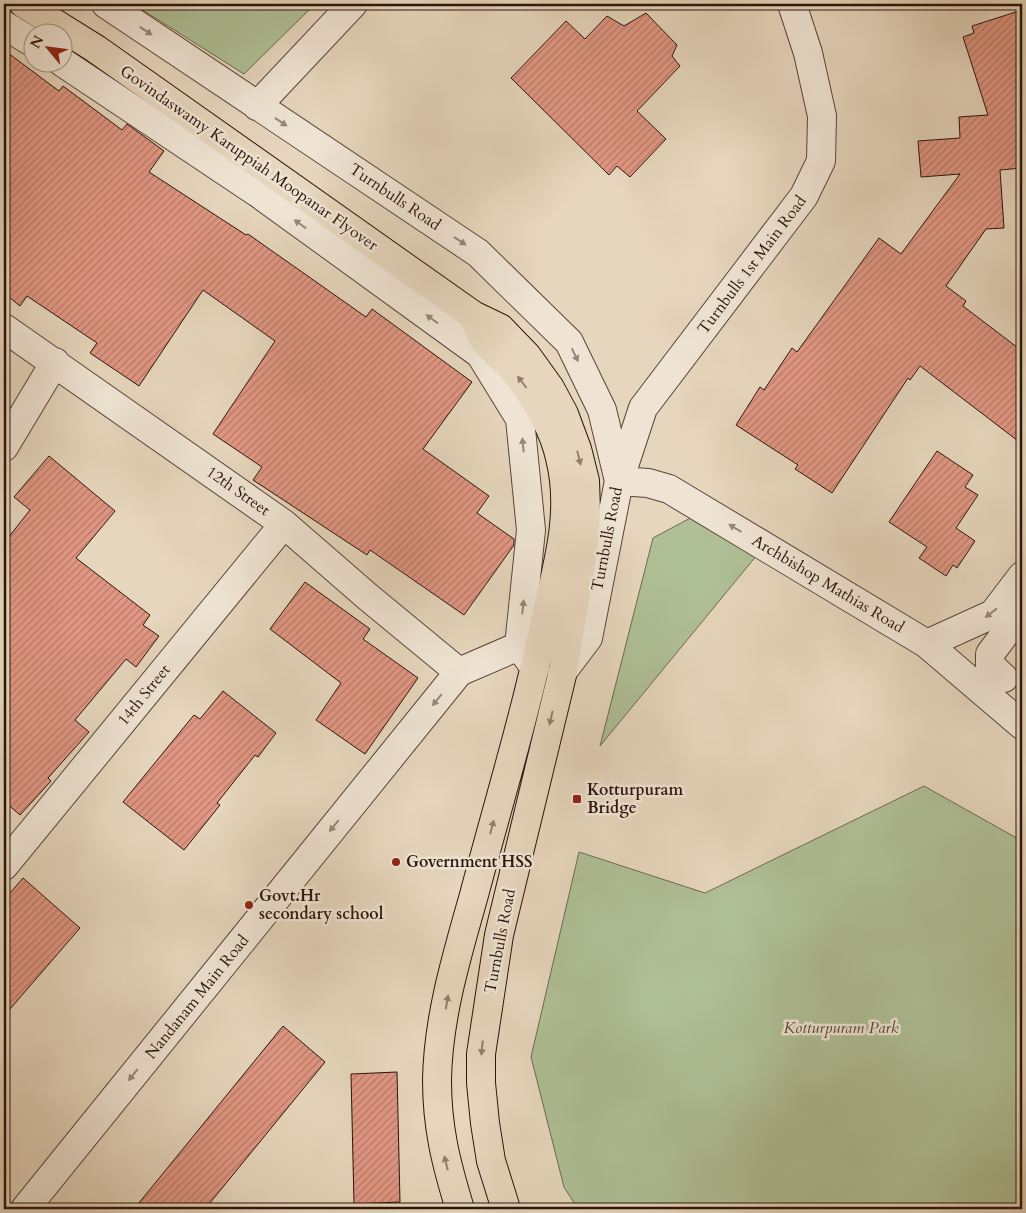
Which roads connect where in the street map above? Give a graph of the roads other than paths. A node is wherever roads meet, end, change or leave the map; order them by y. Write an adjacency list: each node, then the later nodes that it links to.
1 (24, 4): 14 (main road, Govindaswamy Karuppiah Moopanar Flyover)
2 (106, 4): 8 (street, Turnbulls Road, one-way to 8)
3 (353, 4): 8 (street)
4 (792, 4): 12 (street, Turnbulls 1st Main Road)
5 (4, 25): 6 (street)
6 (22, 36)
7 (72, 69): 18 (street, one-way to 7)
8 (257, 106): 12 (street, Turnbulls Road, one-way to 12)
9 (4, 328): 10 (street, 12th Street)
10 (55, 362): 11 (street); 13 (street, 12th Street)
11 (4, 447)
12 (619, 481): 17 (street, Archbishop Mathias Road, one-way to 12); 20 (street, Turnbulls Road)
13 (284, 524): 21 (street, 12th Street); 25 (street, 14th Street)
14 (573, 544): 19 (main road, Govindaswamy Karuppiah Moopanar Flyover); 20 (main road, Govindaswamy Karuppiah Moopanar Flyover)
15 (1022, 576): 17 (street, one-way to 17)
16 (1022, 611): 22 (street)
17 (927, 644): 23 (street, Archbishop Mathias Road)
18 (519, 646): 19 (street); 21 (street, Nandanam Main Road)
19 (535, 668): 27 (main road, Turnbulls Road, one-way to 19)
20 (563, 671): 28 (main road, Turnbulls Road, one-way to 28)
21 (459, 672): 26 (street, Nandanam Main Road, one-way to 26)
22 (1013, 682): 23 (street)
23 (977, 687): 24 (street, Archbishop Mathias Road)
24 (1022, 725)
25 (4, 866)
26 (25, 1209)
27 (460, 1209)
28 (506, 1209)

